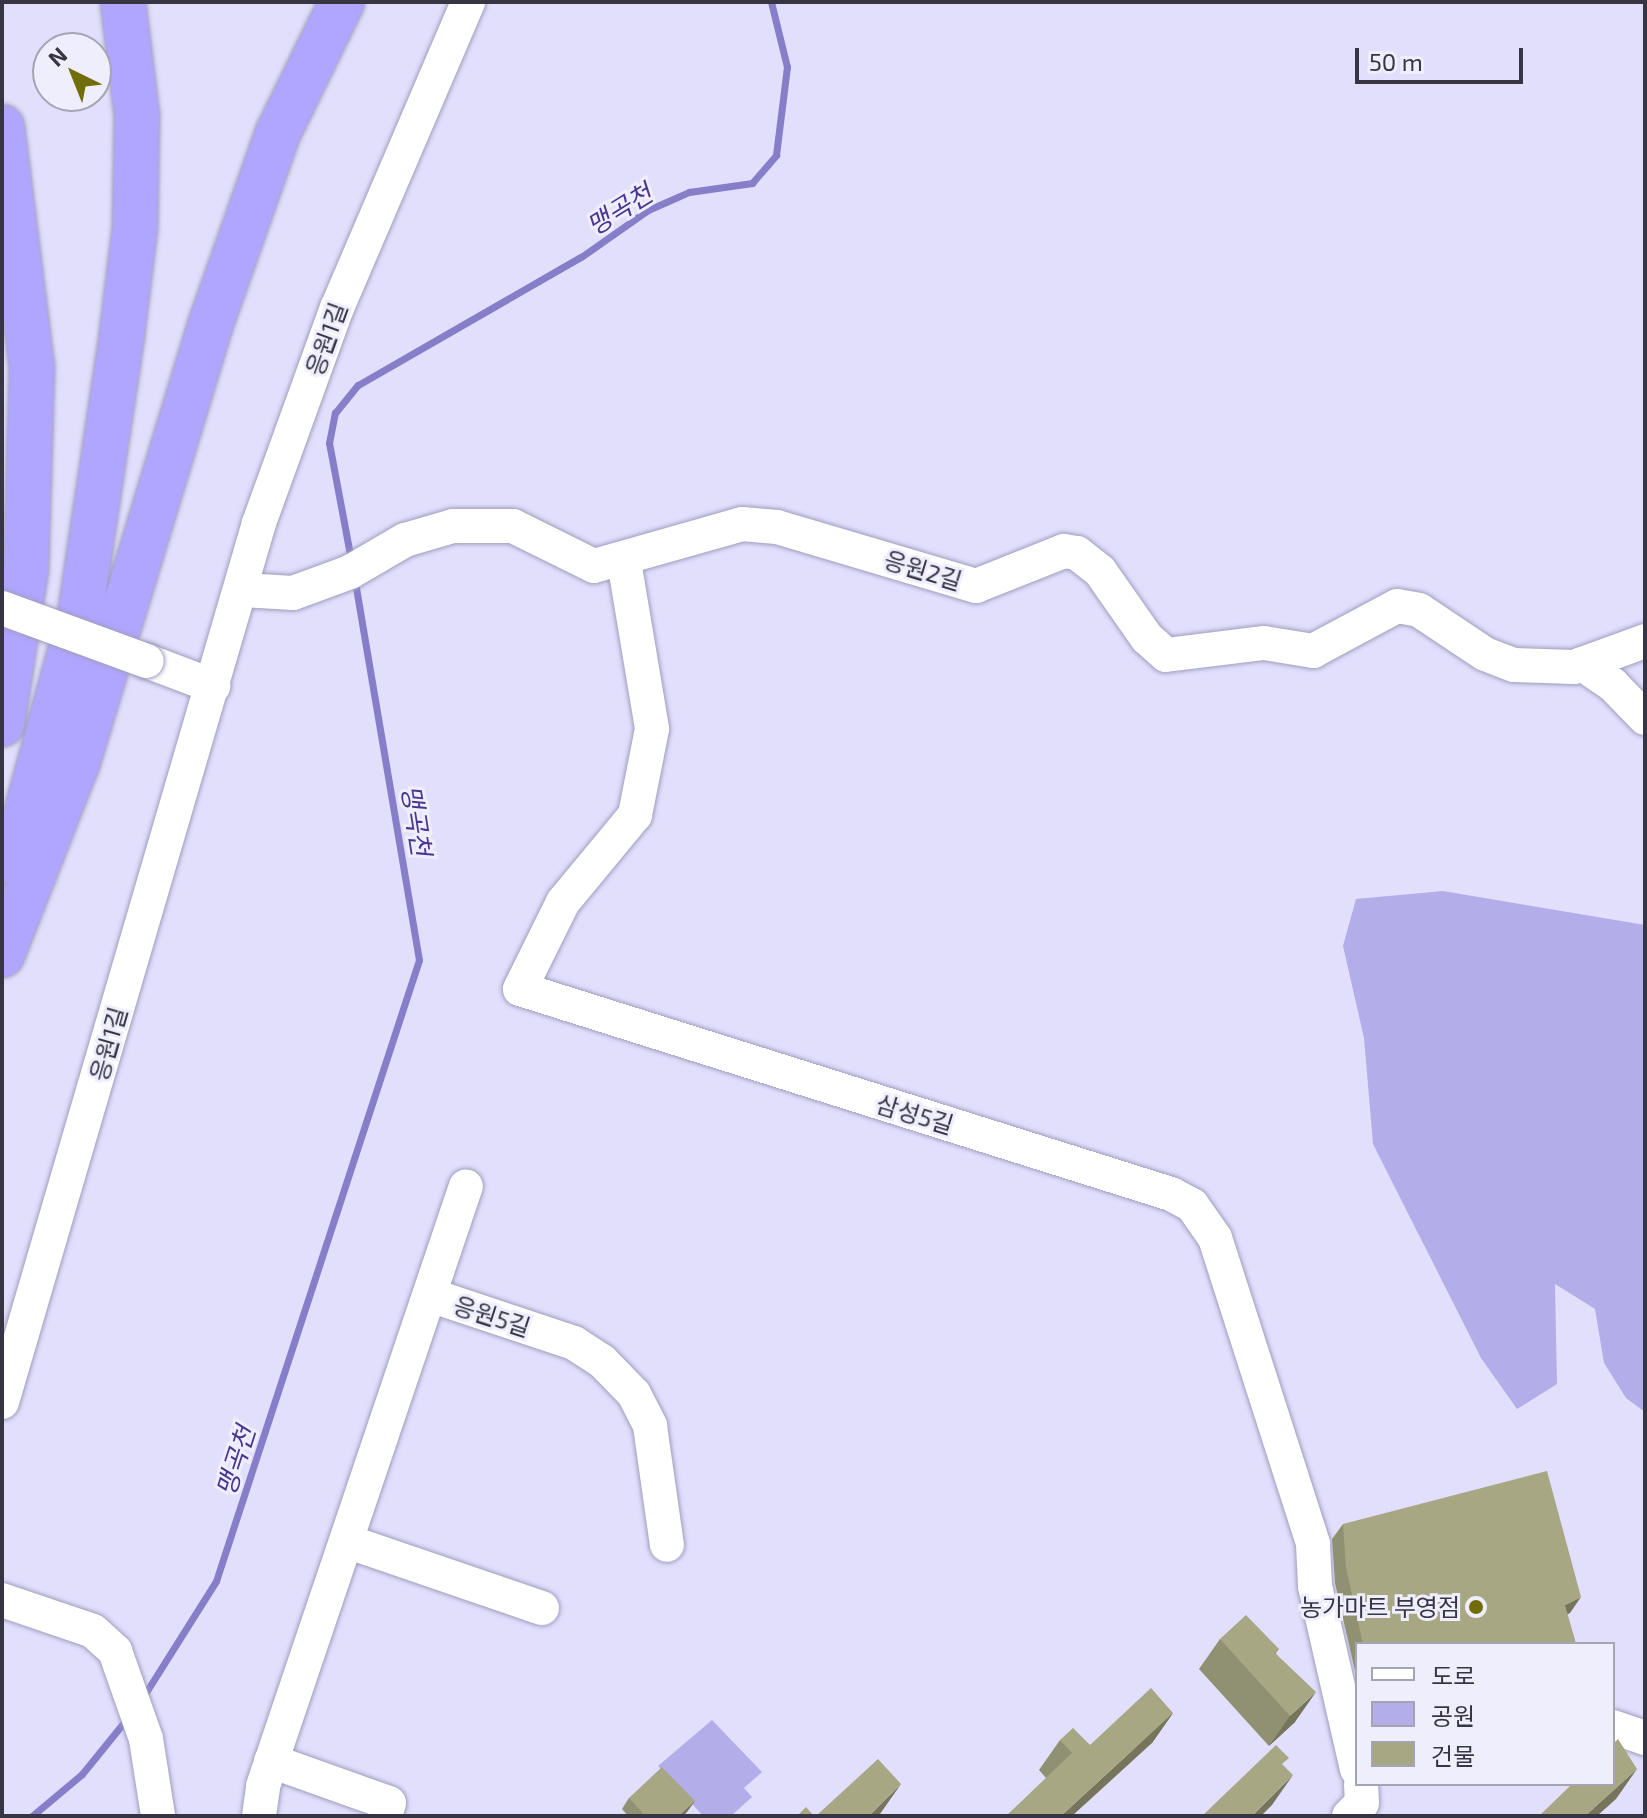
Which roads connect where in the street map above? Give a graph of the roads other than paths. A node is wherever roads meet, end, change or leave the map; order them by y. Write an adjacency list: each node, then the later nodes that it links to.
1 (123, 2): 13 (highway)
2 (342, 2): 14 (highway)
3 (468, 2): 6 (street, 응원1길)
4 (2, 127): 12 (highway)
5 (624, 561): 6 (street, 응원2길); 9 (street, 응원2길); 24 (street, 삼성5길)
6 (243, 590): 10 (street, 응원1길)
7 (2, 608): 10 (street, bridge)
8 (1645, 641): 9 (street, 응원2길)
9 (1582, 664): 11 (street)
10 (213, 686): 17 (street, 응원1길)
11 (1645, 718)
12 (2, 724)
13 (2, 913)
14 (2, 955)
15 (466, 1186): 16 (street)
16 (433, 1296): 18 (street, 응원5길); 19 (street, 응원5길)
17 (2, 1402)
18 (349, 1542): 21 (street); 25 (street, 응원5길)
19 (667, 1545)
20 (2, 1600): 26 (street)
21 (542, 1608)
22 (1615, 1728): 23 (street)
23 (1645, 1738)
24 (1355, 1760)
25 (271, 1761): 27 (street, 응원5길); 28 (street)
26 (158, 1816)
27 (259, 1816)
28 (385, 1816)

